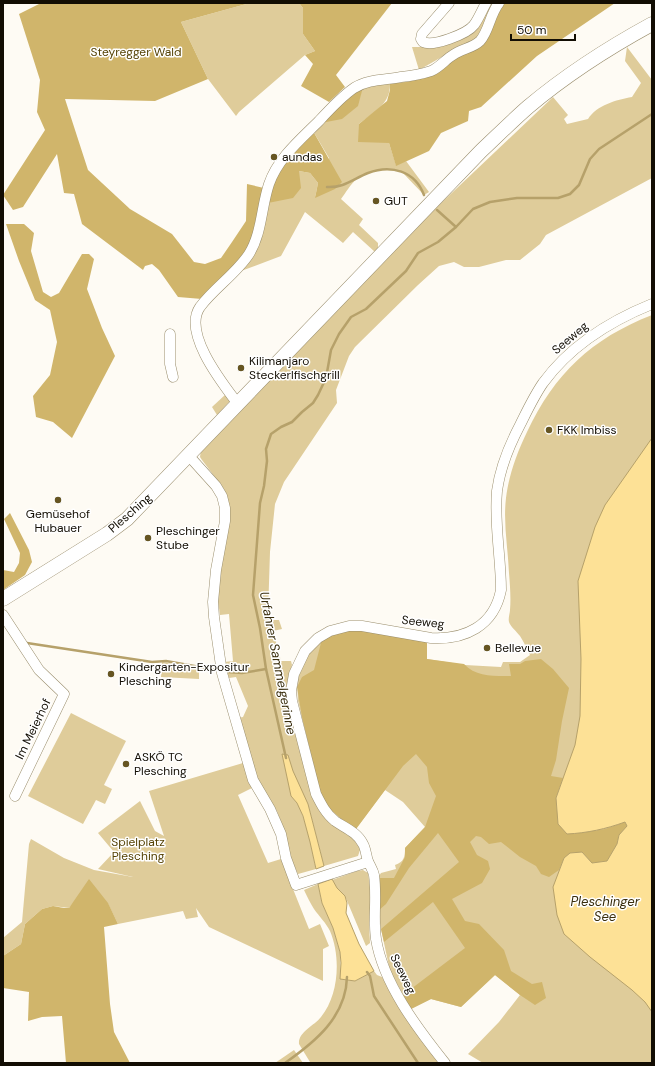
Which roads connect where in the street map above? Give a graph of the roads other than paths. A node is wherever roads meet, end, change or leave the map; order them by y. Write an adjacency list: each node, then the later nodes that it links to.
1 (449, 3): 2 (street)
2 (486, 3)
3 (499, 3): 8 (street)
4 (652, 24): 8 (main road, Plesching)
5 (652, 304): 13 (street, Seeweg)
6 (170, 334): 7 (street)
7 (173, 377)
8 (238, 404): 9 (main road, Plesching)
9 (189, 456): 10 (main road, Plesching); 13 (street)
10 (3, 599)
11 (4, 618): 12 (street, Im Meierhof)
12 (15, 796)
13 (368, 862): 14 (street, Seeweg)
14 (444, 1063)

